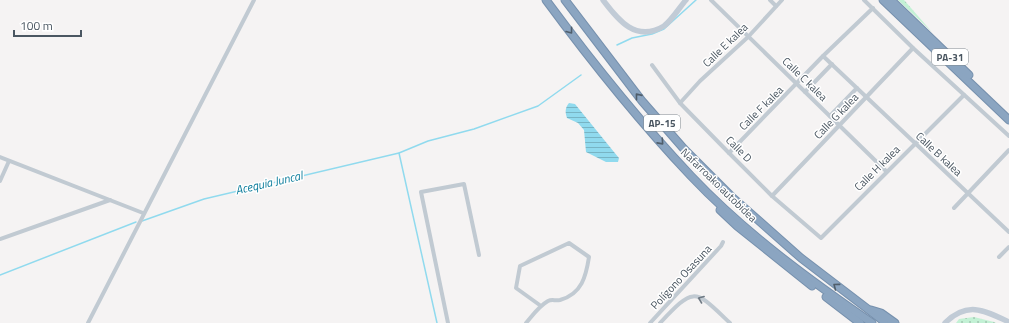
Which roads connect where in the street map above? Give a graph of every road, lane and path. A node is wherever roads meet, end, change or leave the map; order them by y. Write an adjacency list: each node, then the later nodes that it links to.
1 (254, 0): 44 (street)
2 (546, 0): 38 (highway, Nafarroako autobidea / AP-15, one-way to 38)
3 (565, 0): 53 (highway, Nafarroako autobidea / AP-15, one-way to 3)
4 (686, 0): 12 (street)
5 (711, 0): 16 (street, Calle C kalea)
6 (770, 0): 13 (street)
7 (782, 0): 13 (street, Calle E kalea)
8 (864, 0): 14 (street)
9 (882, 0): 27 (highway, PA-31)
10 (891, 0): 15 (highway, PA-31)
11 (898, 0): 15 (highway)
12 (605, 1)
13 (776, 6): 16 (street, Calle E kalea)
14 (873, 8): 17 (street); 18 (street, Calle F kalea)
15 (929, 36): 27 (highway, PA-31)
16 (748, 37): 21 (street, Calle C kalea); 26 (street, Calle E kalea)
17 (913, 48): 24 (street); 25 (street, Calle G kalea)
18 (824, 56): 19 (street, Calle B kalea); 21 (street, Calle F kalea)
19 (832, 64): 22 (street, Calle B kalea); 23 (street)
20 (652, 65): 26 (street, Calle D)
21 (798, 84): 23 (street, Calle C kalea); 34 (street, Calle F kalea)
22 (857, 88): 25 (street, Calle B kalea); 28 (street)
23 (805, 92): 28 (street, Calle C kalea)
24 (964, 95): 31 (street); 32 (street, Calle H kalea)
25 (867, 97): 30 (street, Calle G kalea); 32 (street, Calle B kalea)
26 (680, 102): 34 (street, Calle D)
27 (1006, 114): 29 (highway, PA-31)
28 (830, 116): 30 (street, Calle C kalea)
29 (1009, 120)
30 (840, 125): 37 (street, Calle C kalea); 41 (street, Calle G kalea)
31 (1009, 136)
32 (914, 144): 37 (street, Calle H kalea); 40 (street, Calle B kalea)
33 (1009, 150): 40 (street)
34 (729, 153): 41 (street, Calle D)
35 (0, 157): 36 (street)
36 (9, 161): 39 (street); 42 (street)
37 (886, 171): 46 (street, Calle H kalea)
38 (691, 176): 62 (highway); 63 (highway, Nafarroako autobidea / AP-15)
39 (0, 181)
40 (967, 193): 43 (street); 45 (street, Calle B kalea)
41 (772, 196): 46 (street, Calle D)
42 (110, 200): 44 (street); 47 (street)
43 (954, 208)
44 (143, 213): 56 (street)
45 (1009, 232)
46 (821, 238)
47 (0, 239)
48 (722, 242): 59 (street, Polígono Osasuna)
49 (1009, 247): 51 (street)
50 (479, 255): 57 (street)
51 (999, 257)
52 (542, 306): 52 (street); 58 (street)
53 (868, 309): 64 (highway, Nafarroako autobidea / AP-15); 65 (highway)
54 (953, 316): 55 (street); 66 (street); 67 (street)
55 (1009, 322)
56 (88, 323)
57 (448, 323)
58 (526, 323)
59 (650, 323)
60 (660, 323): 61 (street, one-way to 60)
61 (730, 323)
62 (860, 323)
63 (872, 323)
64 (886, 323)
65 (895, 323)
66 (945, 323)
67 (949, 323)

